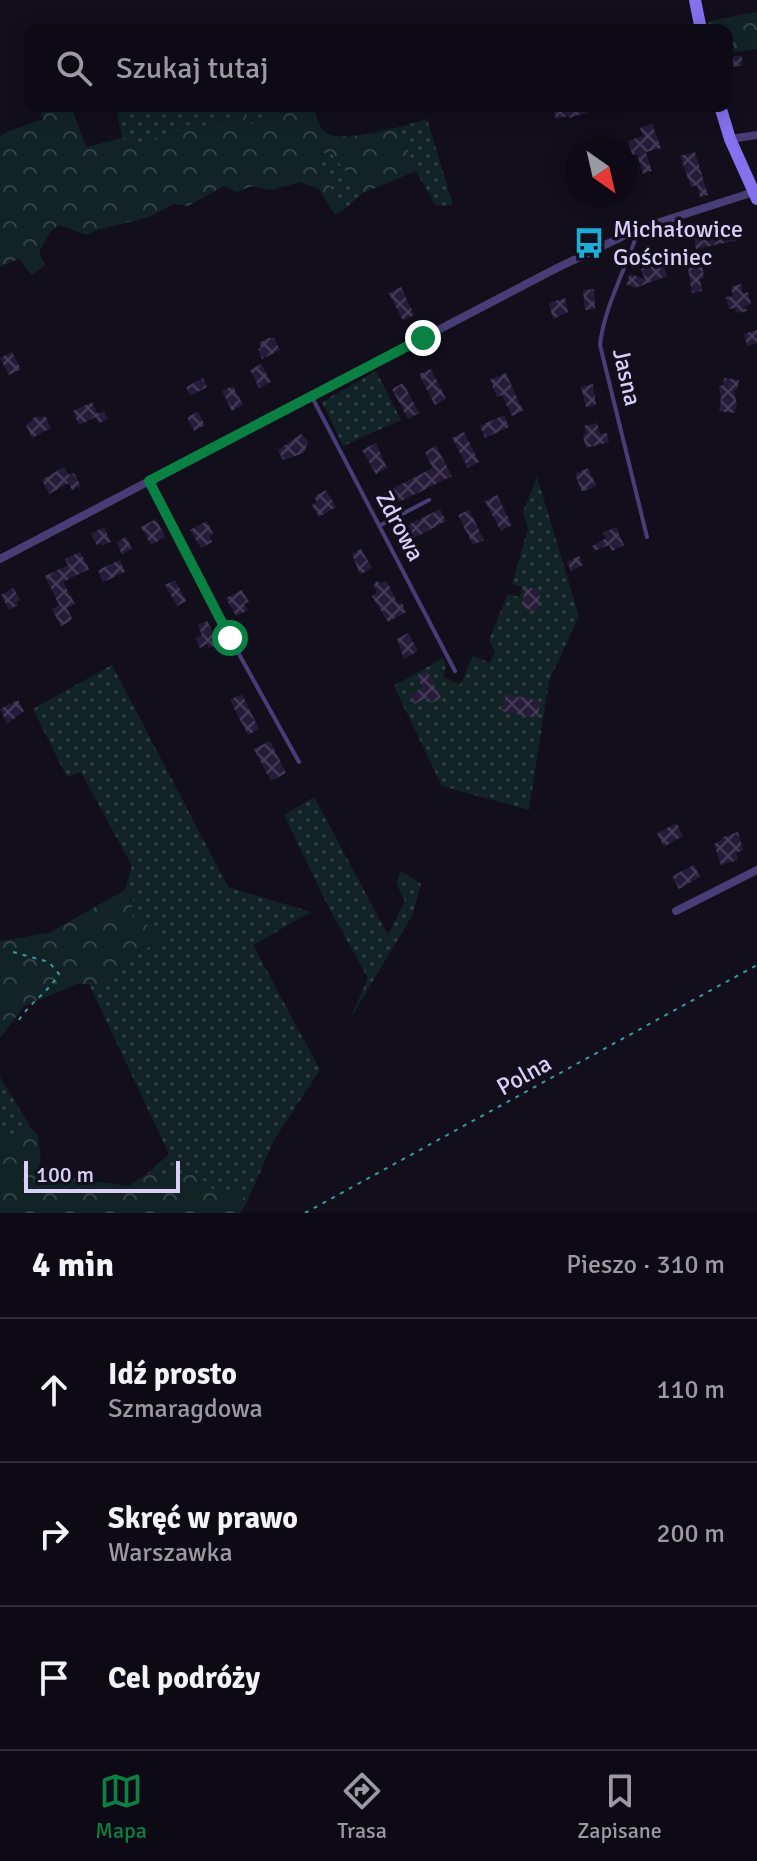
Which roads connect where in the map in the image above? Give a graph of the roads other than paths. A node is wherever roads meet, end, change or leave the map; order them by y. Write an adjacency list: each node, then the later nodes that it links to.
1 (695, 0): 2 (street)
2 (700, 24)
3 (722, 112): 5 (street)
4 (757, 135): 5 (street)
5 (730, 139): 6 (street)
6 (755, 196): 7 (street)
7 (638, 229): 8 (street); 12 (lane, Jasna)
8 (312, 397): 9 (street); 11 (lane, Zdrowa)
9 (149, 481): 13 (street); 15 (lane)
10 (429, 500): 11 (lane)
11 (379, 526): 14 (lane, Zdrowa)
12 (647, 537)
13 (0, 559)
14 (455, 671)
15 (299, 762)
16 (757, 870): 17 (street)
17 (676, 911)

